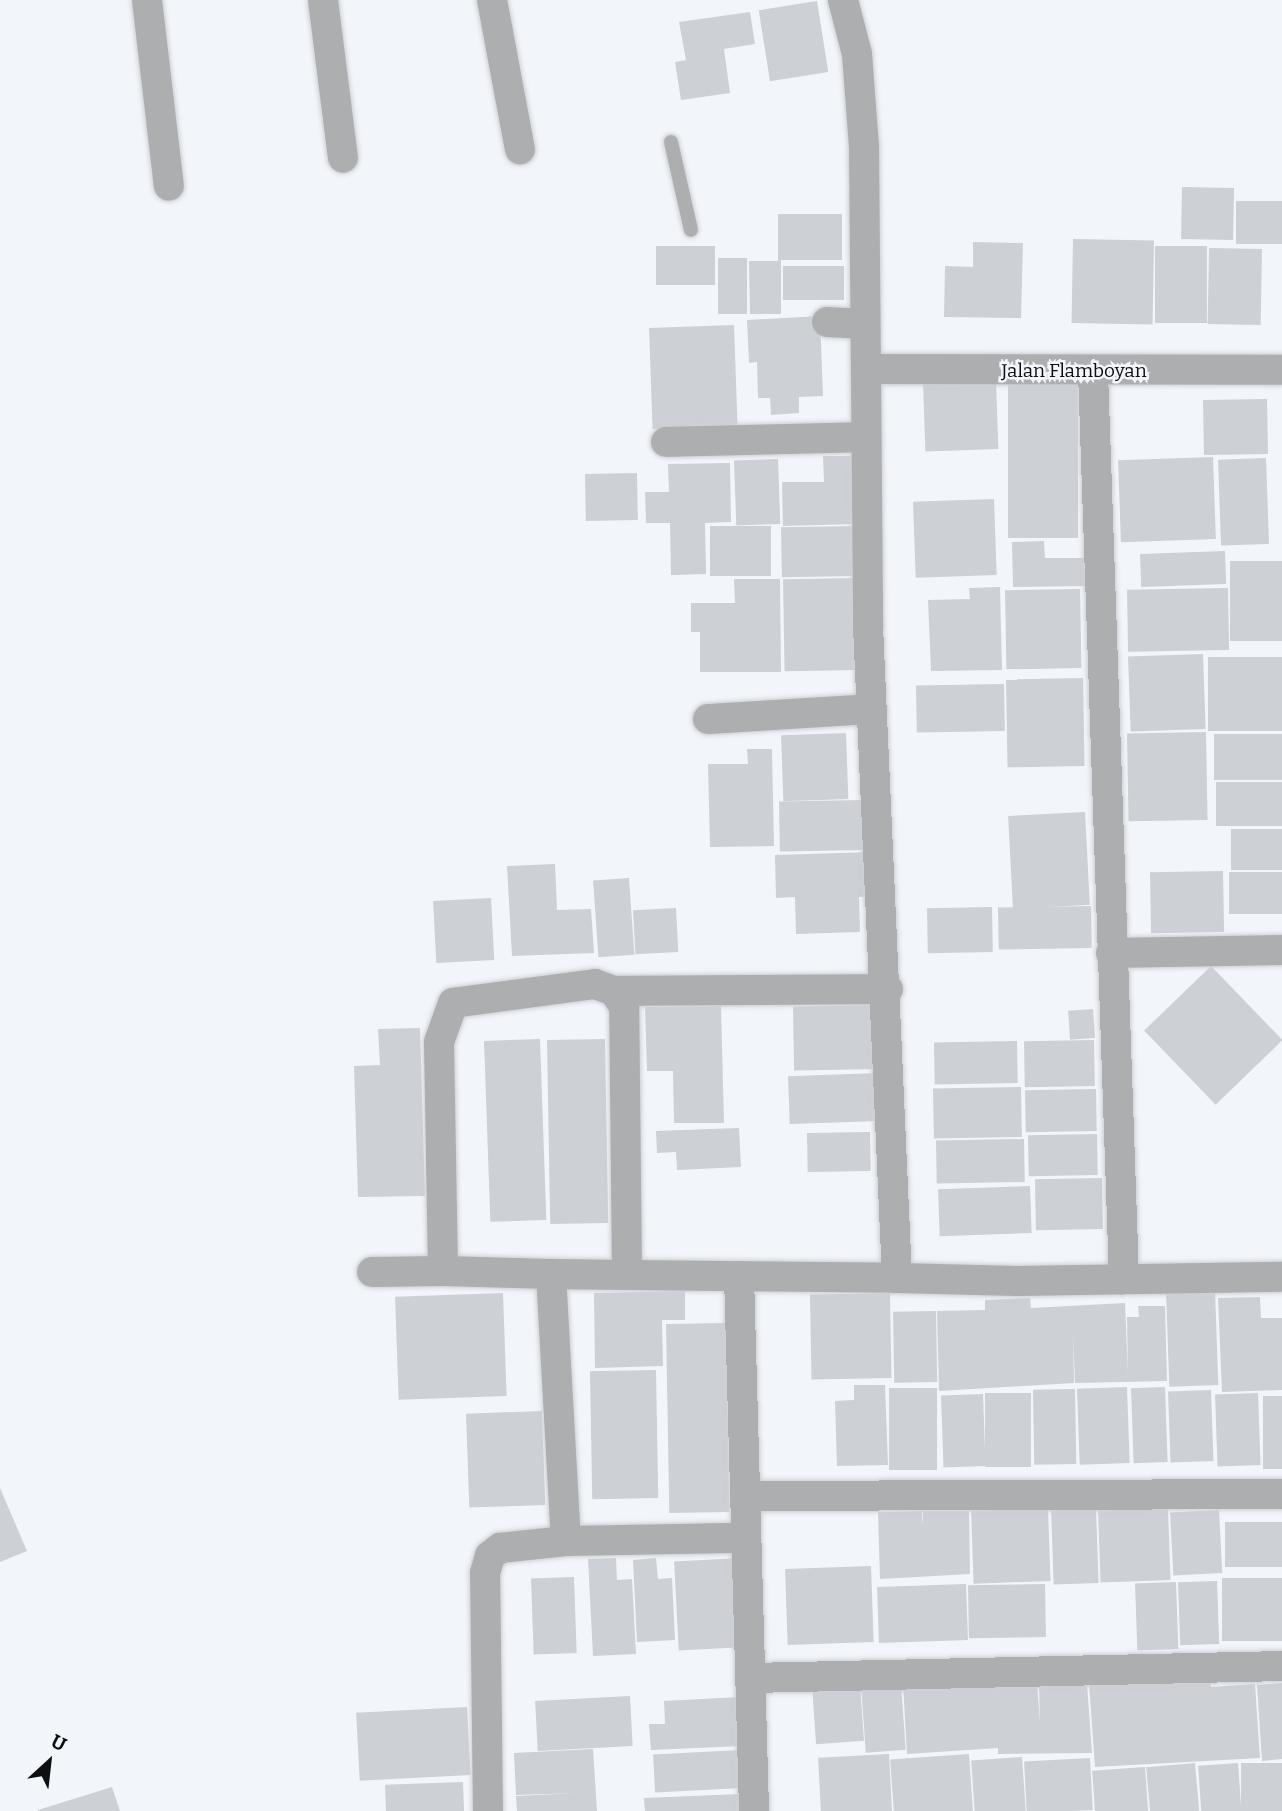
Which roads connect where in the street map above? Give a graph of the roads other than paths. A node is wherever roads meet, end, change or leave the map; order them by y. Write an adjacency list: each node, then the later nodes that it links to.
1 (147, 0): 8 (street)
2 (323, 0): 7 (street)
3 (492, 0): 6 (street)
4 (843, 0): 11 (street)
5 (671, 142): 9 (lane)
6 (520, 149)
7 (344, 158)
8 (169, 186)
9 (691, 230)
10 (827, 322): 11 (street)
11 (865, 324): 12 (street)
12 (866, 369): 14 (street, Jalan Flamboyan); 15 (street)
13 (1282, 370): 14 (street, Jalan Flamboyan)
14 (1093, 372): 20 (street)
15 (866, 437): 16 (street); 17 (street)
16 (666, 442)
17 (871, 709): 18 (street); 21 (street)
18 (708, 719)
19 (1282, 950): 20 (street)
20 (1111, 953): 30 (street)
21 (888, 989): 22 (street); 29 (street)
22 (614, 992): 23 (street); 26 (street)
23 (443, 1270): 24 (street); 25 (street)
24 (372, 1272)
25 (551, 1274): 26 (street); 34 (street)
26 (627, 1275): 27 (street)
27 (739, 1276): 29 (street); 32 (street)
28 (1282, 1277): 30 (street)
29 (897, 1278): 30 (street)
30 (1125, 1279)
31 (1282, 1494): 32 (street)
32 (745, 1496): 33 (street)
33 (746, 1538): 34 (street); 36 (street)
34 (565, 1541): 37 (street)
35 (1282, 1666): 36 (street)
36 (751, 1678): 38 (street)
37 (488, 1811)
38 (754, 1811)

